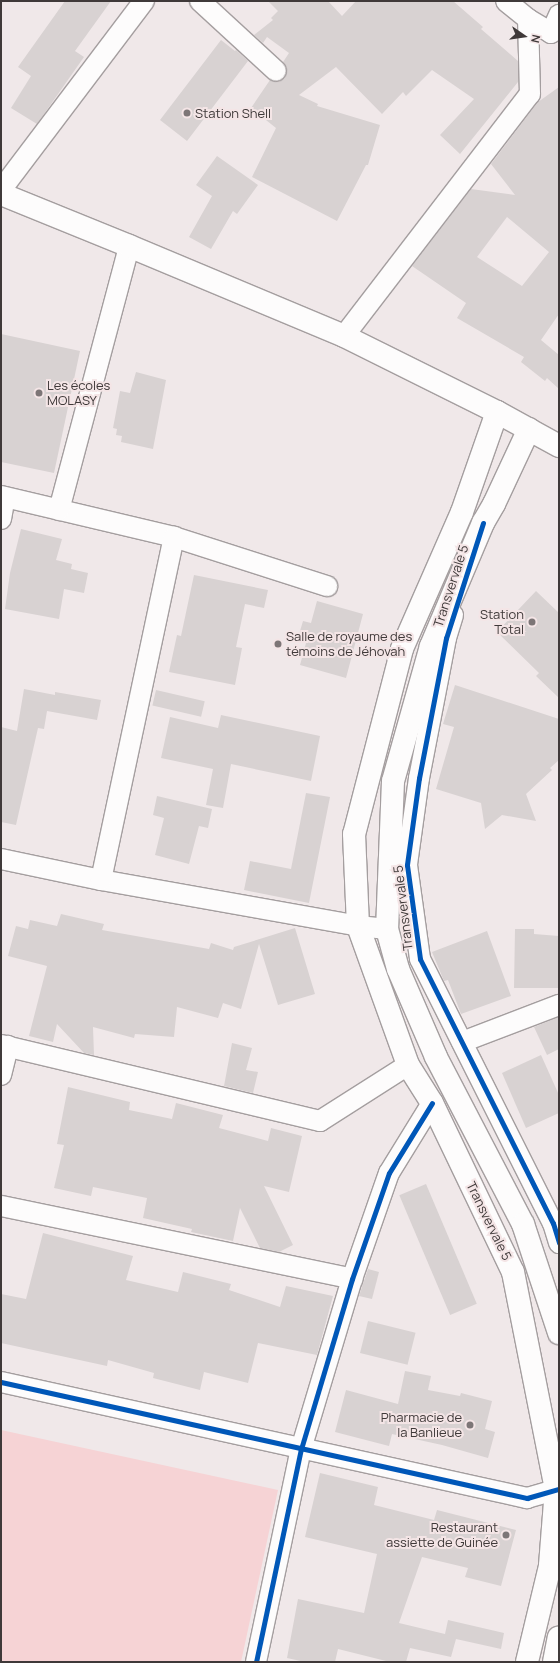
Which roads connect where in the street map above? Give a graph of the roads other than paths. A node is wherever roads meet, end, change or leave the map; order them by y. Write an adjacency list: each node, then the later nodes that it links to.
1 (144, 1): 7 (street)
2 (200, 1): 6 (street)
3 (506, 1): 5 (street)
4 (559, 15): 5 (street)
5 (528, 19): 10 (street)
6 (276, 72)
7 (1, 190)
8 (1, 194): 9 (main road)
9 (129, 246): 10 (main road); 15 (street)
10 (344, 336): 11 (main road)
11 (497, 412): 12 (main road); 22 (main road, Transvervale 5)
12 (529, 429): 13 (main road); 17 (main road, Transvervale 5)
13 (559, 446)
14 (3, 496): 15 (street); 16 (street)
15 (59, 510): 18 (street)
16 (1, 519)
17 (483, 523): 23 (main road, Transvervale 5); 25 (street, Transvervale 5)
18 (174, 537): 19 (street); 21 (street)
19 (327, 586)
20 (1, 859): 21 (street)
21 (101, 880): 22 (street)
22 (358, 926): 23 (street); 27 (main road, Transvervale 5)
23 (387, 928): 33 (main road, Transvervale 5)
24 (559, 1005): 25 (street)
25 (462, 1042): 31 (street, Transvervale 5)
26 (4, 1045): 27 (street); 28 (street)
27 (408, 1064): 29 (main road, Transvervale 5)
28 (1, 1075)
29 (432, 1104): 32 (street); 36 (main road, Transvervale 5)
30 (1, 1206): 32 (street)
31 (559, 1243)
32 (352, 1279): 35 (street)
33 (559, 1333)
34 (1, 1382): 35 (street)
35 (301, 1448): 36 (street); 38 (street)
36 (557, 1489): 39 (main road, Transvervale 5)
37 (559, 1637): 40 (main road)
38 (256, 1662)
39 (527, 1662)
40 (554, 1662)

